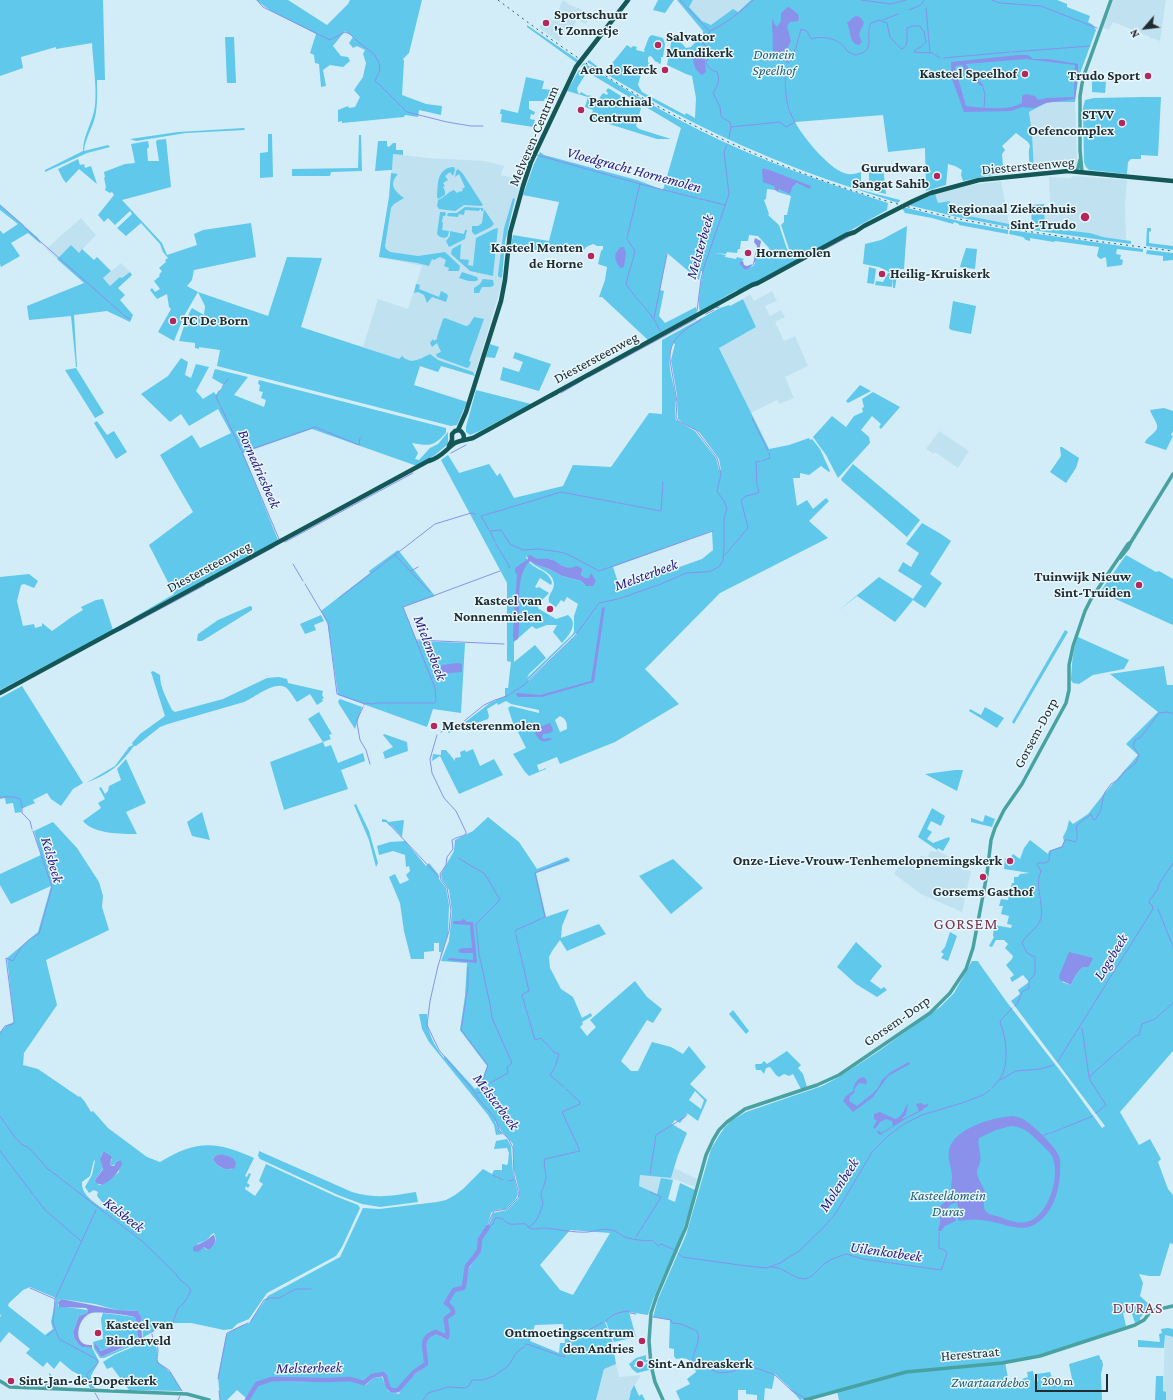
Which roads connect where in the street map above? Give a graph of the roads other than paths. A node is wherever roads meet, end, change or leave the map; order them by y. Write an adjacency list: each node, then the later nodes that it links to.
1 (628, 0): 5 (main road, Melveren-Centrum)
2 (1111, 0): 3 (street)
3 (1080, 172): 4 (main road, Diestersteenweg); 5 (main road, Diestersteenweg)
4 (1173, 181)
5 (461, 434): 6 (main road, Diestersteenweg); 6 (main road, Melveren-Centrum)
6 (454, 441): 8 (main road, Diestersteenweg)
7 (1173, 474): 12 (street, Gorsem-Dorp)
8 (0, 693)
9 (1173, 1306): 13 (street, Herestraat)
10 (2, 1382): 11 (street)
11 (209, 1400)
12 (663, 1400)
13 (805, 1400)

